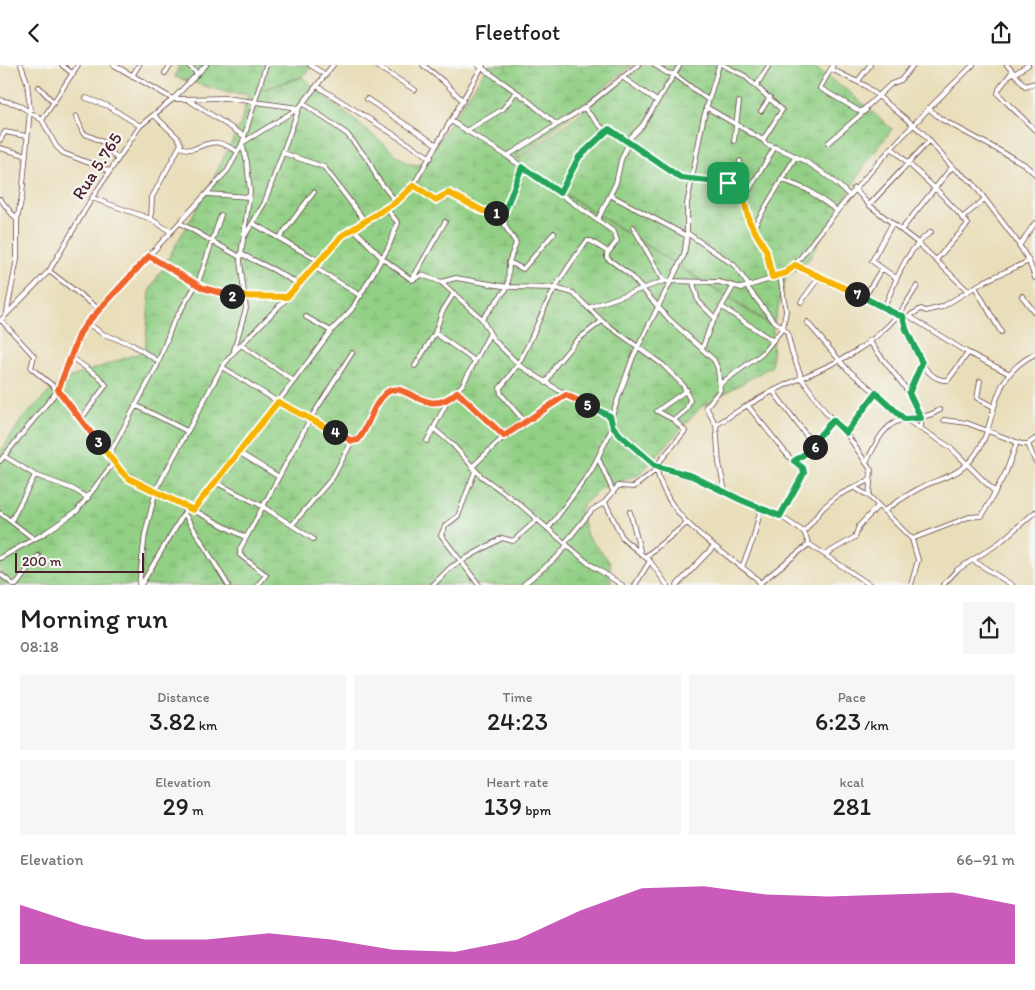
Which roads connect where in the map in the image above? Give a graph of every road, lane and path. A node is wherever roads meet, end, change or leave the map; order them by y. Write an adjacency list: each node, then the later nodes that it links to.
1 (22, 65): 60 (street)
2 (62, 65): 29 (street)
3 (78, 65): 29 (street)
4 (114, 65): 33 (street)
5 (139, 65): 33 (street)
6 (171, 65): 27 (street)
7 (188, 65): 30 (street)
8 (206, 65): 30 (street, Rua 5.765)
9 (266, 65): 54 (street)
10 (310, 65): 32 (street)
11 (333, 65): 32 (street)
12 (374, 65): 40 (street)
13 (423, 65): 50 (street)
14 (638, 65): 34 (street)
15 (656, 65): 31 (street)
16 (680, 65): 31 (street)
17 (719, 65): 49 (street)
18 (723, 65): 38 (street)
19 (769, 65): 38 (street)
20 (870, 65): 35 (street)
21 (913, 65): 43 (street)
22 (973, 65): 59 (street)
23 (1008, 65): 28 (street)
24 (1028, 65): 28 (street)
25 (481, 66): 41 (street); 50 (street)
26 (832, 67): 35 (street); 62 (street)
27 (165, 73)
28 (1013, 73): 36 (street); 71 (street)
29 (73, 74): 53 (street)
30 (198, 74): 45 (street, Rua 5.765)
31 (674, 74): 49 (street); 51 (street)
32 (326, 75): 37 (street)
33 (132, 76): 45 (street)
34 (622, 77): 51 (street); 58 (street)
35 (858, 81): 43 (street)
36 (1035, 83)
37 (317, 86): 55 (street); 93 (street)
38 (756, 86): 42 (street)
39 (39, 87): 53 (street)
40 (415, 90)
41 (516, 92): 69 (street); 72 (street)
42 (770, 97): 61 (street); 77 (street)
43 (877, 97): 62 (street); 68 (street)
44 (86, 98): 70 (street)
45 (174, 99): 46 (street); 64 (street, Rua 5.765)
46 (187, 99): 54 (street); 75 (street)
47 (367, 99): 83 (street)
48 (0, 100): 60 (street)
49 (708, 100): 56 (street)
50 (463, 101): 66 (street)
51 (657, 101): 80 (street)
52 (739, 102): 67 (street)
53 (54, 103): 65 (street)
54 (256, 103): 57 (street); 75 (street)
55 (304, 104): 57 (street); 117 (street)
56 (706, 107): 67 (street); 102 (street)
57 (299, 108): 82 (street); 89 (street)
58 (584, 108): 69 (street); 73 (street)
59 (928, 108): 68 (street); 100 (street)
60 (30, 111): 65 (street); 74 (street)
61 (761, 111)
62 (860, 114): 81 (street)
63 (76, 115): 94 (street)
64 (154, 115): 70 (street, Rua 5.765); 84 (street)
65 (42, 120): 99 (street)
66 (451, 121): 72 (street); 83 (street)
67 (736, 123): 77 (street); 79 (street)
68 (913, 124): 76 (street); 87 (street)
69 (557, 125): 91 (street)
70 (140, 127): 94 (street, Rua 5.765)
71 (1035, 130)
72 (466, 131): 91 (street)
73 (604, 131): 80 (street); 109 (street)
74 (26, 136): 78 (street); 90 (street)
75 (244, 136): 82 (street)
76 (930, 139): 96 (street); 98 (street)
77 (763, 140): 85 (street)
78 (0, 141)
79 (734, 141)
80 (628, 142): 102 (street); 110 (street)
81 (828, 143)
82 (242, 144): 88 (street); 112 (street)
83 (437, 145): 93 (street)
84 (180, 147): 88 (street); 124 (street)
85 (775, 147): 92 (street); 116 (street)
86 (0, 148): 90 (street)
87 (892, 148): 96 (street); 106 (street)
88 (237, 151): 108 (street)
89 (283, 153): 127 (street); 131 (street)
90 (25, 155): 126 (street)
91 (507, 156): 97 (street)
92 (796, 156): 101 (street); 111 (street)
93 (431, 158): 104 (street)
94 (117, 159): 99 (street, Rua 5.765)
95 (740, 161): 103 (street)
96 (908, 165): 105 (street); 118 (street)
97 (522, 167): 109 (street); 121 (street)
98 (952, 167): 105 (street); 115 (street)
99 (110, 171): 113 (street, Rua 5.765)
100 (1035, 174)
101 (781, 179): 120 (street); 135 (street)
102 (692, 180): 103 (street); 140 (street)
103 (740, 183): 116 (street)
104 (414, 185): 117 (street); 121 (street)
105 (934, 187): 123 (street); 136 (street)
106 (854, 188): 111 (street); 118 (street)
107 (314, 191): 141 (street)
108 (208, 193): 112 (street); 129 (street)
109 (560, 193): 125 (street)
110 (610, 195): 125 (street); 140 (street)
111 (850, 195): 120 (street)
112 (249, 197): 142 (street)
113 (92, 198): 124 (street); 157 (street, Rua 5.765)
114 (0, 199): 126 (street)
115 (985, 199): 123 (street); 145 (street)
116 (743, 200): 135 (street)
117 (396, 202): 119 (street)
118 (869, 205): 132 (street)
119 (386, 208): 127 (street); 149 (street)
120 (836, 210): 154 (street)
121 (504, 213): 153 (street)
122 (221, 215): 143 (street)
123 (962, 218): 150 (street)
124 (151, 219): 137 (street)
125 (598, 219): 146 (street)
126 (17, 220): 190 (street)
127 (364, 221): 134 (street)
128 (445, 222): 163 (street)
129 (180, 223): 137 (street); 143 (street)
130 (1035, 223): 145 (street)
131 (254, 224): 141 (street); 142 (street)
132 (892, 225): 136 (street); 156 (street)
133 (633, 227): 164 (street)
134 (353, 228): 149 (street); 151 (street)
135 (752, 228): 160 (street)
136 (902, 229): 144 (street)
137 (172, 232): 147 (street)
138 (931, 232): 144 (street)
139 (554, 233): 153 (street)
140 (687, 234): 166 (street); 170 (street)
141 (280, 237): 151 (street)
142 (243, 238): 148 (street)
143 (211, 240): 148 (street); 168 (street)
144 (918, 243): 150 (street); 162 (street)
145 (1020, 246): 152 (street)
146 (608, 252): 173 (street); 176 (street)
147 (149, 256): 168 (street); 189 (street)
148 (240, 256): 169 (street); 181 (street)
149 (382, 258): 163 (street); 179 (street)
150 (936, 260): 177 (street)
151 (319, 261): 155 (street)
152 (1030, 261): 161 (street); 175 (street)
153 (509, 262): 172 (street)
154 (795, 265): 158 (street); 159 (street)
155 (314, 267): 169 (street); 179 (street)
156 (882, 268): 162 (street); 183 (street)
157 (49, 271): 189 (street); 190 (street, Rua 5.765)
158 (780, 276): 160 (street); 201 (street)
159 (820, 276): 183 (street); 184 (street)
160 (772, 277): 170 (street)
161 (1035, 277)
162 (896, 278): 188 (street)
163 (412, 280): 165 (street)
164 (664, 281): 166 (street); 176 (street)
165 (441, 282): 172 (street); 178 (street)
166 (671, 282): 167 (street); 185 (street)
167 (694, 282): 174 (street); 195 (street)
168 (196, 285): 181 (street); 216 (street)
169 (300, 285): 182 (street)
170 (748, 286): 174 (street); 201 (street)
171 (917, 286): 192 (street)
172 (508, 287): 173 (street); 196 (street)
173 (555, 287): 187 (street); 220 (street)
174 (734, 287): 186 (street)
175 (974, 287): 177 (street); 203 (street)
176 (644, 289): 185 (street); 187 (street)
177 (968, 291): 193 (street)
178 (454, 293): 196 (street); 204 (street)
179 (361, 296): 202 (street)
180 (1022, 296): 191 (street)
181 (245, 297): 182 (street); 211 (street)
182 (287, 297): 208 (street)
183 (864, 298): 188 (street)
184 (801, 302)
185 (659, 307): 209 (street); 210 (street)
186 (722, 307): 195 (street); 206 (street)
187 (588, 308): 198 (street)
188 (884, 308): 192 (street)
189 (100, 310): 200 (street)
190 (7, 311): 197 (street, Rua 5.765)
191 (1035, 313)
192 (900, 316): 193 (street); 207 (street); 219 (street)
193 (909, 316): 213 (street)
194 (306, 317): 202 (street)
195 (715, 317): 210 (street)
196 (482, 319): 205 (street)
197 (0, 321): 229 (street)
198 (602, 321): 209 (street); 227 (street)
199 (807, 322): 218 (street)
200 (87, 323): 215 (street); 216 (street)
201 (783, 328): 206 (street); 224 (street)
202 (331, 331): 225 (street)
203 (1001, 332)
204 (435, 333): 217 (street); 221 (street)
205 (489, 335): 217 (street); 220 (street)
206 (773, 341): 228 (street)
207 (869, 341): 218 (street); 234 (street)
208 (241, 345): 211 (street); 225 (street)
209 (638, 346): 230 (street); 242 (street)
210 (702, 349): 228 (street)
211 (234, 352): 222 (street)
212 (352, 353): 249 (street)
213 (968, 353): 219 (street); 223 (street)
214 (1035, 354): 223 (street)
215 (72, 358): 229 (street); 244 (street)
216 (158, 361): 238 (street)
217 (475, 361): 232 (street)
218 (841, 361): 224 (street); 233 (street)
219 (922, 363): 234 (street)
220 (519, 365): 227 (street); 250 (street)
221 (415, 366)
222 (222, 367): 237 (street); 255 (street)
223 (1008, 373): 240 (street)
224 (802, 379): 231 (street); 247 (street)
225 (294, 381): 237 (street)
226 (980, 381): 240 (street)
227 (546, 383): 235 (street)
228 (720, 383): 251 (street)
229 (58, 390): 244 (street); 267 (street)
230 (687, 390): 246 (street); 246 (street)
231 (773, 391): 239 (street); 263 (street)
232 (457, 392): 236 (street); 258 (street)
233 (876, 393): 245 (street); 257 (street)
234 (909, 393): 243 (street)
235 (566, 395): 242 (street); 250 (street)
236 (447, 401): 253 (street); 260 (street)
237 (278, 402): 249 (street); 265 (street)
238 (135, 405): 255 (street); 266 (street)
239 (748, 406): 251 (street); 270 (street)
240 (994, 407): 256 (street)
241 (940, 410): 243 (street)
242 (610, 416): 252 (street)
243 (921, 418): 245 (street); 254 (street)
244 (81, 419): 266 (street)
245 (904, 419): 254 (street); 273 (street)
246 (674, 420): 276 (street)
247 (833, 420): 257 (street); 263 (street)
248 (944, 420): 256 (street)
249 (310, 421): 260 (street); 279 (street)
250 (524, 421): 258 (street)
251 (716, 425): 285 (street)
252 (613, 427): 268 (street); 276 (street)
253 (433, 428): 261 (street); 275 (street)
254 (921, 429): 274 (street)
255 (187, 431): 283 (street)
256 (987, 431): 262 (street); 274 (street)
257 (846, 433): 273 (street)
258 (504, 436): 275 (street)
259 (1035, 439): 264 (street)
260 (352, 441): 304 (street)
261 (427, 441)
262 (1017, 442): 264 (street); 286 (street)
263 (813, 443): 270 (street)
264 (1028, 445): 271 (street)
265 (240, 453): 279 (street); 281 (street)
266 (109, 455): 272 (street)
267 (4, 456): 269 (street); 278 (street)
268 (598, 458): 284 (street); 305 (street)
269 (0, 461)
270 (794, 461): 300 (street)
271 (1035, 461)
272 (114, 462): 283 (street); 288 (street)
273 (866, 463): 280 (street)
274 (968, 464): 286 (street); 295 (street)
275 (472, 467): 277 (street)
276 (657, 468): 284 (street); 285 (street); 303 (street)
277 (476, 471): 301 (street); 318 (street)
278 (35, 475): 288 (street); 302 (street)
279 (279, 477): 290 (street)
280 (869, 480): 282 (street); 287 (street)
281 (214, 482): 290 (street); 294 (street)
282 (855, 489): 287 (street); 306 (street)
283 (156, 490): 292 (street); 326 (street)
284 (612, 491): 289 (street)
285 (725, 491): 293 (street)
286 (995, 492): 310 (street)
287 (869, 496): 291 (street)
288 (88, 499): 308 (street)
289 (605, 502): 311 (street); 315 (street)
290 (262, 506): 304 (street); 307 (street)
291 (878, 506): 295 (street); 314 (street)
292 (187, 508): 294 (street); 299 (street)
293 (761, 508): 300 (street); 321 (street)
294 (193, 510): 307 (street)
295 (884, 511): 310 (street)
296 (630, 512): 315 (street)
297 (1035, 512): 320 (street)
298 (0, 513): 302 (street)
299 (184, 513): 326 (street); 327 (street)
300 (780, 516): 306 (street)
301 (537, 520): 305 (street); 318 (street)
302 (11, 521): 308 (street)
303 (687, 523): 313 (street); 315 (street)
304 (292, 525): 309 (street)
305 (548, 529): 311 (street)
306 (804, 532): 312 (street)
307 (245, 537): 328 (street)
308 (34, 539): 316 (street)
309 (313, 539)
310 (912, 539): 336 (street)
311 (566, 544): 330 (street); 331 (street)
312 (809, 544): 314 (street); 324 (street)
313 (714, 546): 321 (street); 334 (street)
314 (826, 554): 335 (street)
315 (643, 555): 319 (street)
316 (0, 557)
317 (38, 557): 325 (street)
318 (460, 561): 323 (street); 329 (street)
319 (650, 561): 332 (street); 333 (street)
320 (974, 561): 337 (street); 338 (street)
321 (742, 567): 324 (street)
322 (0, 574): 325 (street)
323 (436, 584)
324 (760, 584)
325 (15, 585)
326 (140, 585)
327 (228, 585)
328 (258, 585)
329 (479, 585)
330 (524, 585)
331 (622, 585)
332 (635, 585)
333 (667, 585)
334 (677, 585)
335 (870, 585)
336 (911, 585)
337 (943, 585)
338 (1012, 585)

